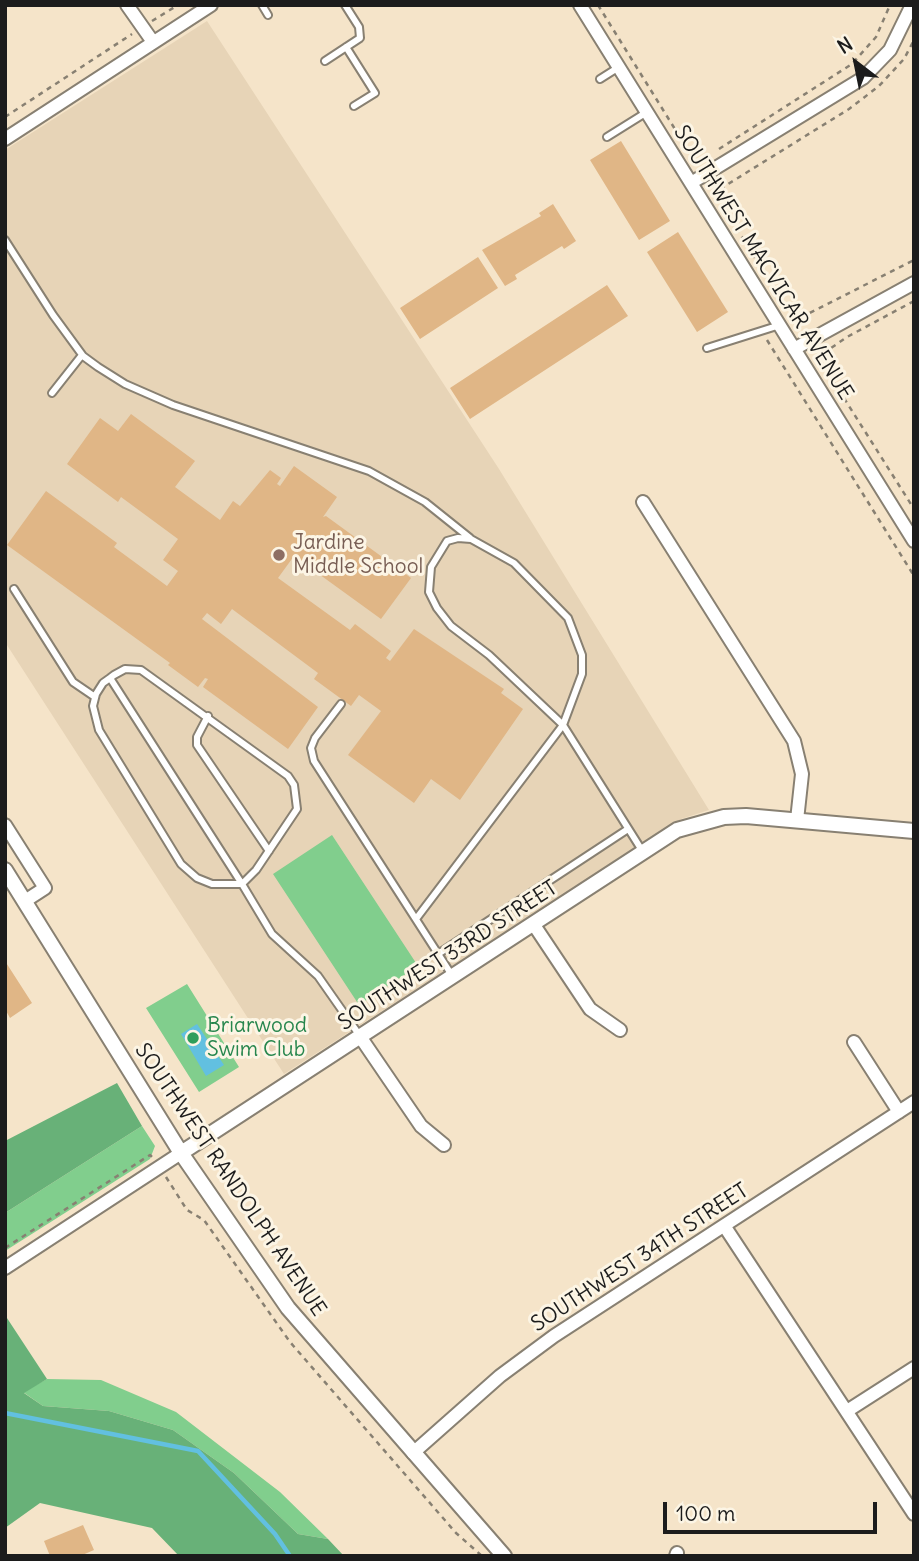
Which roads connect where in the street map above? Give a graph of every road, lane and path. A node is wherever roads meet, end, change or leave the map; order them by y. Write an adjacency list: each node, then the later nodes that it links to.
1 (127, 5): 11 (street)
2 (178, 5): 11 (path)
3 (211, 5): 13 (street)
4 (261, 5): 10 (lane)
5 (345, 5): 14 (lane)
6 (580, 5): 16 (street, SOUTHWEST MACVICAR AVENUE)
7 (598, 5): 24 (path)
8 (890, 5): 23 (path)
9 (912, 5): 24 (street)
10 (268, 15)
11 (143, 20): 13 (street); 20 (path)
12 (914, 40): 26 (path)
13 (153, 42): 22 (street)
14 (346, 47): 15 (lane); 18 (lane)
15 (325, 61)
16 (619, 67): 17 (lane); 19 (street, SOUTHWEST MACVICAR AVENUE)
17 (600, 79)
18 (354, 106)
19 (647, 112): 21 (lane); 25 (street, SOUTHWEST MACVICAR AVENUE)
20 (5, 117)
21 (607, 137)
22 (5, 139)
23 (711, 154)
24 (708, 173): 25 (street); 26 (path)
25 (691, 183): 32 (street, SOUTHWEST MACVICAR AVENUE)
26 (720, 189): 27 (path)
27 (712, 192)
28 (719, 202): 33 (path)
29 (5, 240): 35 (lane)
30 (914, 283): 33 (street)
31 (914, 301): 38 (path)
32 (780, 325): 33 (street, SOUTHWEST MACVICAR AVENUE); 34 (lane)
33 (800, 346): 40 (street, SOUTHWEST MACVICAR AVENUE)
34 (707, 348)
35 (82, 355): 36 (lane); 39 (lane)
36 (52, 393)
37 (643, 502): 47 (street)
38 (914, 509)
39 (471, 539): 46 (lane); 46 (lane)
40 (914, 541)
41 (14, 589): 43 (lane)
42 (110, 678): 43 (lane); 45 (lane); 54 (lane)
43 (95, 697): 54 (lane)
44 (341, 704): 56 (lane)
45 (208, 716): 51 (lane); 51 (lane)
46 (563, 725): 49 (lane); 56 (lane)
47 (797, 820): 50 (street, SOUTHWEST 33RD STREET); 52 (street, SOUTHWEST 33RD STREET)
48 (5, 825): 55 (street)
49 (628, 829): 52 (lane); 58 (lane)
50 (914, 831)
51 (270, 851): 54 (lane)
52 (643, 853): 57 (street, SOUTHWEST 33RD STREET)
53 (5, 870): 55 (street, SOUTHWEST RANDOLPH AVENUE)
54 (242, 884): 61 (lane)
55 (25, 901): 66 (street, SOUTHWEST RANDOLPH AVENUE)
56 (416, 919): 58 (lane)
57 (534, 925): 59 (street, SOUTHWEST 33RD STREET); 60 (street)
58 (438, 954): 59 (lane)
59 (453, 977): 61 (street, SOUTHWEST 33RD STREET)
60 (620, 1030)
61 (361, 1038): 65 (street); 66 (street, SOUTHWEST 33RD STREET)
62 (855, 1042): 64 (street)
63 (914, 1102): 64 (street, SOUTHWEST 34TH STREET)
64 (899, 1112): 68 (street, SOUTHWEST 34TH STREET)
65 (444, 1144)
66 (181, 1153): 67 (street, SOUTHWEST 33RD STREET); 73 (street, SOUTHWEST RANDOLPH AVENUE)
67 (160, 1168): 69 (path); 70 (street, SOUTHWEST 33RD STREET); 75 (path)
68 (725, 1227): 72 (street); 73 (street, SOUTHWEST 34TH STREET)
69 (5, 1248)
70 (5, 1268)
71 (914, 1368): 72 (street)
72 (847, 1411): 74 (street)
73 (413, 1453): 76 (street, SOUTHWEST RANDOLPH AVENUE)
74 (914, 1514)
75 (482, 1556)
76 (504, 1556)

